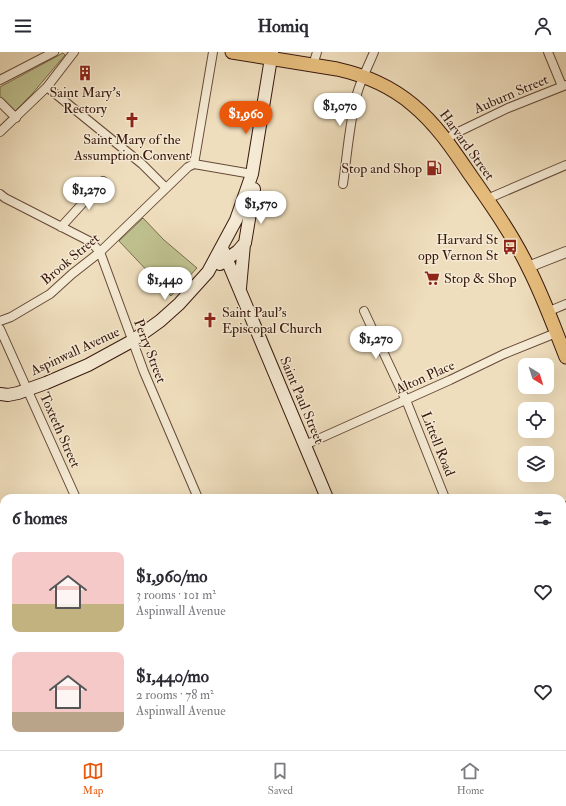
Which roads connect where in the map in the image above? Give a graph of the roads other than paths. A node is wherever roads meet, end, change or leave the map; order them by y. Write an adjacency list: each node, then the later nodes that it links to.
1 (54, 52): 11 (street)
2 (74, 52): 13 (street)
3 (213, 52): 18 (street)
4 (232, 52): 8 (main road, Harvard Street)
5 (317, 52): 9 (street)
6 (374, 52): 10 (street)
7 (548, 52): 12 (street)
8 (272, 55): 9 (main road, Harvard Street); 20 (main road, Aspinwall Avenue)
9 (313, 65): 10 (main road, Harvard Street)
10 (364, 77): 17 (main road, Harvard Street); 22 (street)
11 (0, 80)
12 (564, 86): 17 (street, Auburn Street)
13 (47, 87): 15 (street); 23 (street)
14 (0, 102): 15 (street)
15 (16, 118): 16 (street)
16 (0, 132)
17 (446, 140): 25 (main road, Harvard Street)
18 (194, 164): 20 (street); 23 (street, Brook Street)
19 (566, 165): 25 (street)
20 (252, 174): 27 (main road, Aspinwall Avenue); 28 (main road, Aspinwall Avenue)
21 (103, 181): 26 (street)
22 (343, 184)
23 (166, 188): 29 (street, Brook Street)
24 (2, 198): 26 (street, Perry Street)
25 (487, 199): 32 (main road, Harvard Street)
26 (61, 227): 29 (street, Perry Street)
27 (244, 244): 31 (main road, Aspinwall Avenue); 34 (main road)
28 (222, 248): 31 (main road, Saint Paul Street); 33 (main road, Aspinwall Avenue)
29 (100, 252): 38 (street, Brook Street); 41 (street, Perry Street)
30 (566, 252): 32 (street)
31 (227, 259): 33 (main road, Aspinwall Avenue); 34 (main road, Saint Paul Street)
32 (528, 267): 37 (main road, Harvard Street)
33 (208, 272): 41 (main road, Aspinwall Avenue)
34 (240, 289): 46 (main road, Saint Paul Street)
35 (566, 304): 37 (street)
36 (364, 311): 45 (street, Littell Road)
37 (548, 312): 40 (main road, Harvard Street)
38 (0, 321)
39 (0, 329): 43 (street, Toxteth Street)
40 (556, 332): 42 (main road, Harvard Street); 45 (street, Alton Place)
41 (132, 341): 43 (main road, Aspinwall Avenue); 48 (street, Perry Street)
42 (566, 357)
43 (27, 390): 44 (main road, Aspinwall Avenue); 47 (street, Toxteth Street)
44 (0, 394)
45 (405, 400): 46 (street, Alton Place); 50 (street, Littell Road)
46 (305, 445): 49 (main road, Saint Paul Street)
47 (74, 494)
48 (196, 494)
49 (325, 494)
50 (443, 494)

